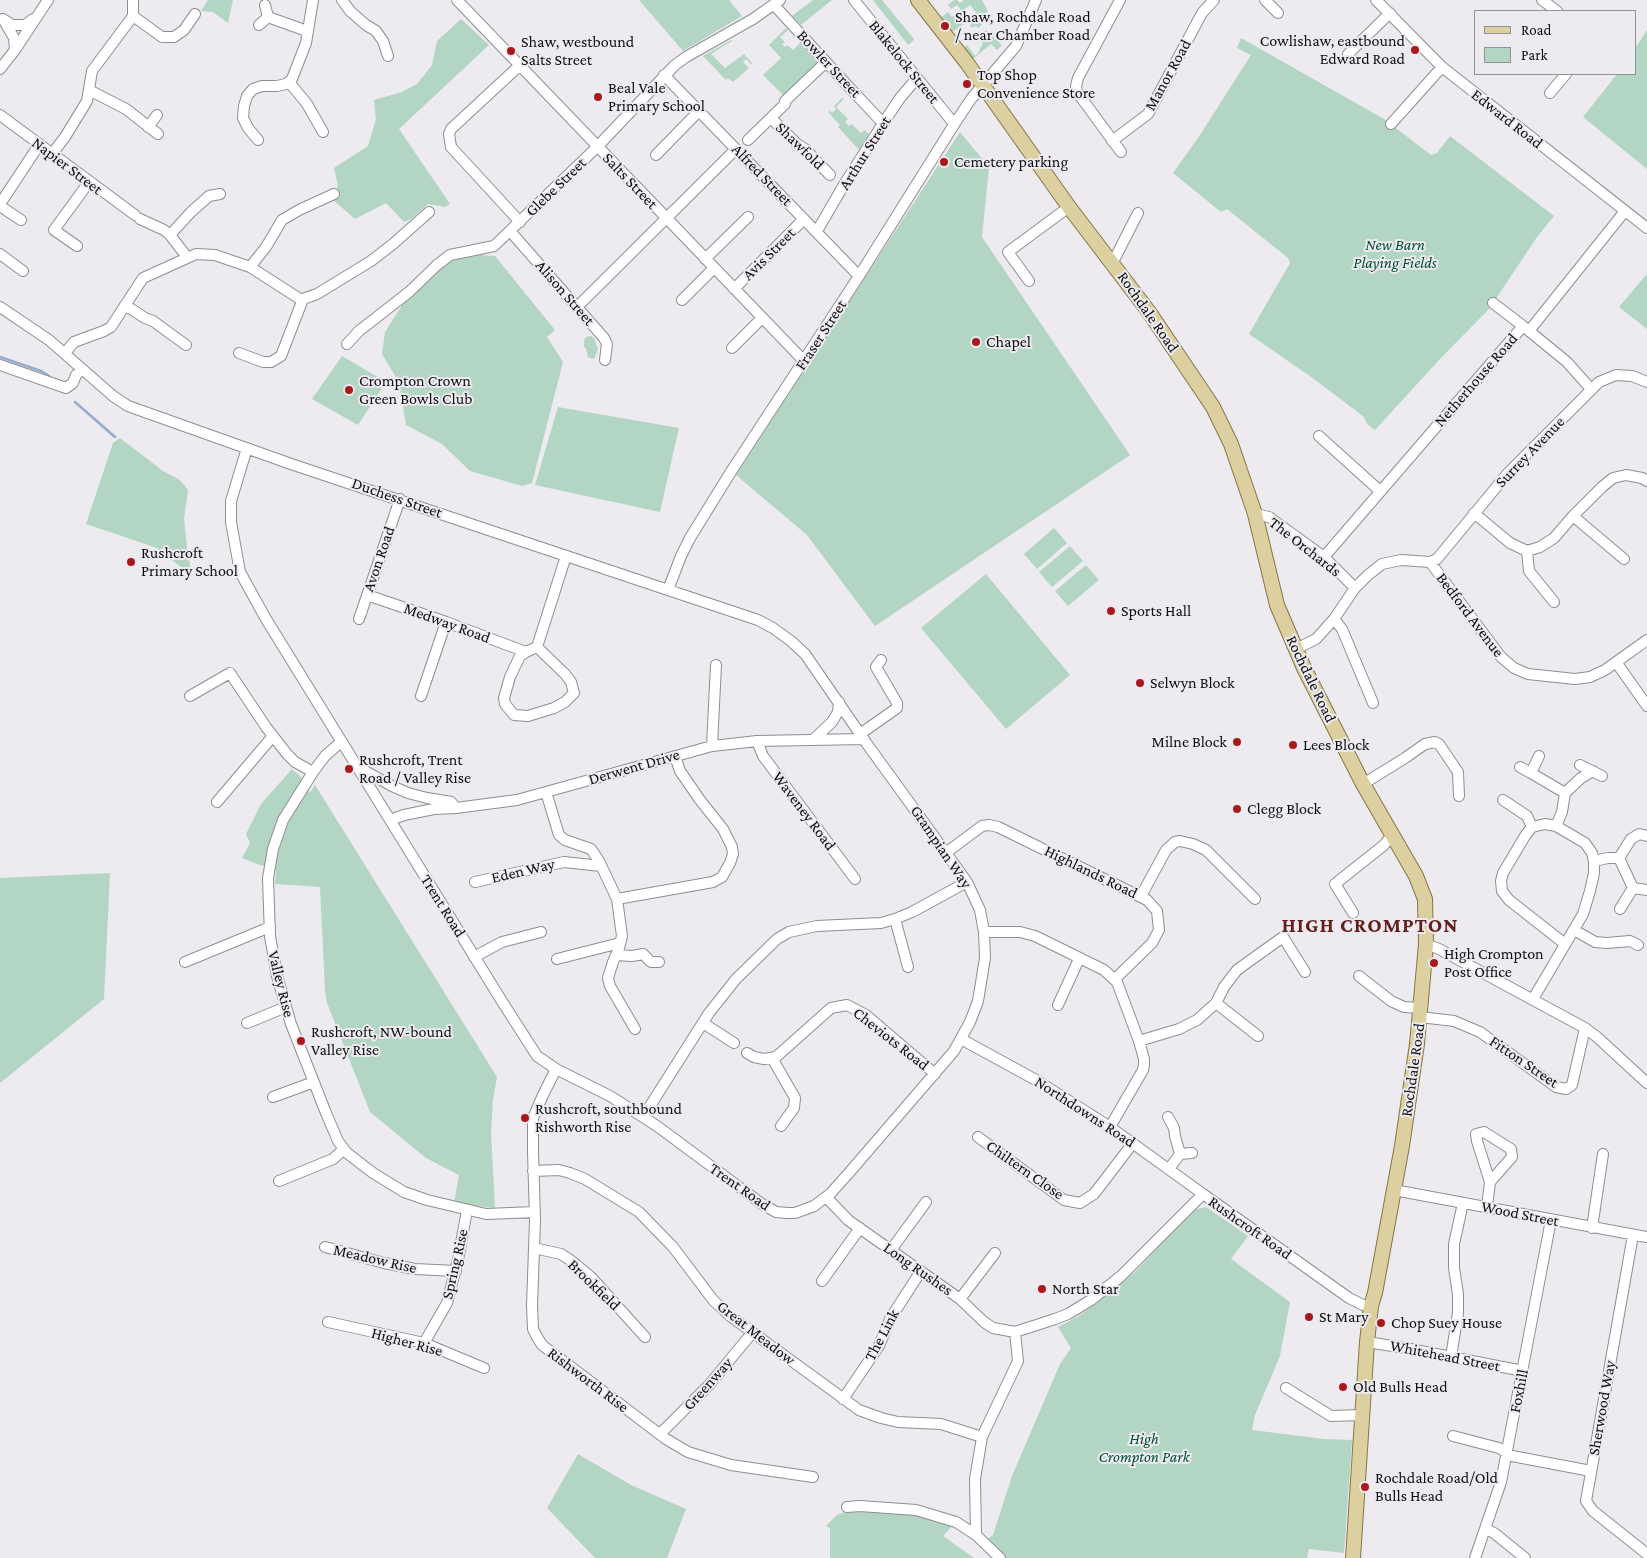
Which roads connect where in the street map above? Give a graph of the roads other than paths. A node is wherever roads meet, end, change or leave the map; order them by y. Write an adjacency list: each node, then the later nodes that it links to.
1 (48, 0): 20 (street)
2 (133, 0): 21 (street)
3 (313, 0): 25 (street)
4 (342, 0): 28 (street)
5 (457, 0): 30 (street, Salts Street)
6 (854, 0): 35 (street, Blakelock Street)
7 (918, 0): 37 (main road, Rochdale Road)
8 (1036, 0): 37 (street, Fraser Street)
9 (1120, 0): 52 (street)
10 (1214, 0): 52 (street, Manor Road)
11 (1265, 0): 17 (street)
12 (1376, 0): 18 (street, Edward Road)
13 (1542, 0): 16 (street)
14 (777, 2): 29 (street, Bowler Street); 33 (street, Glebe Street)
15 (266, 5): 23 (street)
16 (1557, 10)
17 (1278, 13)
18 (1390, 13): 27 (street); 31 (street, Edward Road)
19 (195, 14): 21 (street)
20 (38, 16): 22 (street); 26 (street)
21 (134, 16): 38 (street)
22 (1, 17): 26 (street)
23 (268, 17): 24 (street); 25 (street)
24 (259, 25)
25 (307, 32): 36 (street)
26 (16, 50): 32 (street)
27 (1348, 54)
28 (388, 56)
29 (826, 62): 43 (street); 44 (street, Bowler Street)
30 (519, 66): 54 (street, Salts Street); 72 (street)
31 (1442, 67): 46 (street); 65 (street, Edward Road)
32 (0, 68)
33 (664, 75): 40 (street, Alfred Street); 54 (street, Glebe Street)
34 (1565, 75): 39 (street)
35 (917, 78): 44 (street, Arthur Street); 45 (street, Blakelock Street)
36 (289, 82): 48 (street); 50 (street)
37 (983, 85): 45 (street, Fraser Street); 64 (main road, Rochdale Road)
38 (89, 90): 47 (street); 57 (street)
39 (1550, 93)
40 (699, 111): 55 (street, Alfred Street); 58 (street)
41 (0, 115): 53 (street, Napier Street)
42 (157, 115): 47 (street)
43 (771, 118): 51 (street); 59 (street, Shawfold)
44 (884, 122): 75 (street, Arthur Street)
45 (955, 123): 85 (street, Fraser Street)
46 (1391, 124)
47 (148, 127): 49 (street)
48 (324, 132)
49 (158, 134)
50 (258, 140)
51 (748, 140)
52 (1112, 141): 56 (street)
53 (39, 145): 57 (street, Napier Street); 63 (street)
54 (597, 146): 70 (street, Salts Street); 72 (street, Glebe Street)
55 (736, 149): 69 (street, Alfred Street); 70 (street)
56 (1121, 152)
57 (52, 154): 60 (street, Napier Street)
58 (656, 155)
59 (830, 175)
60 (89, 182): 76 (street, Napier Street); 77 (street)
61 (220, 194): 76 (street)
62 (334, 194): 82 (street)
63 (0, 205): 71 (street)
64 (1069, 207): 81 (main road, Rochdale Road); 86 (street)
65 (1625, 210): 73 (street, Edward Road); 95 (street, Netherhouse Road)
66 (429, 212): 88 (street)
67 (1138, 213): 81 (street)
68 (748, 217): 80 (street)
69 (804, 218): 75 (street, Alfred Street); 87 (street, Avis Street)
70 (667, 219): 80 (street, Salts Street); 93 (street)
71 (21, 220)
72 (520, 222): 74 (street, Glebe Street)
73 (1647, 228)
74 (510, 231): 93 (street, Alison Street); 96 (street, Glebe Street)
75 (817, 231): 85 (street, Alfred Street)
76 (170, 235): 79 (street)
77 (76, 246)
78 (0, 254): 84 (street)
79 (187, 257): 82 (street); 91 (street)
80 (705, 259): 83 (street, Salts Street)
81 (1113, 262): 113 (main road, Rochdale Road)
82 (250, 267): 88 (street)
83 (714, 268): 87 (street, Salts Street); 89 (street)
84 (23, 271)
85 (859, 276): 102 (street, Fraser Street)
86 (1029, 281)
87 (734, 289): 94 (street, Salts Street)
88 (303, 299): 100 (street)
89 (682, 300)
90 (1493, 303): 95 (street)
91 (125, 305): 97 (street); 99 (street)
92 (0, 306): 99 (street, Duchess Street)
93 (577, 307): 101 (street, Alison Street)
94 (762, 318): 98 (street); 102 (street, Salts Street)
95 (1526, 328): 106 (street); 110 (street, Netherhouse Road)
96 (347, 344)
97 (186, 345)
98 (732, 348)
99 (65, 353): 104 (street, Duchess Street)
100 (238, 353)
101 (605, 360)
102 (804, 361): 121 (street, Fraser Street)
103 (0, 364): 104 (street)
104 (82, 368): 108 (street, Duchess Street)
105 (1647, 382): 106 (street, Surrey Avenue)
106 (1591, 389): 112 (street, Surrey Avenue)
107 (1319, 436): 110 (street)
108 (247, 448): 111 (street, Duchess Street); 144 (street, Trent Road)
109 (1647, 481): 114 (street)
110 (1380, 491): 117 (street, Netherhouse Road)
111 (400, 500): 116 (street, Duchess Street); 122 (street, Avon Road)
112 (1474, 513): 115 (street); 119 (street, Surrey Avenue)
113 (1255, 514): 117 (street, The Orchards); 129 (main road, Rochdale Road)
114 (1573, 516): 115 (street); 118 (street)
115 (1527, 551): 123 (street)
116 (566, 556): 121 (street, Duchess Street); 128 (street)
117 (1324, 558): 120 (street, The Orchards)
118 (1624, 559)
119 (1430, 562): 120 (street); 133 (street, Bedford Avenue)
120 (1354, 588): 124 (street, The Orchards)
121 (668, 590): 131 (street, Duchess Street)
122 (367, 595): 125 (street, Avon Road); 126 (street, Medway Road)
123 (1554, 602)
124 (1334, 619): 129 (street, The Orchards); 138 (street)
125 (359, 620)
126 (446, 622): 130 (street, Medway Road); 136 (street)
127 (1647, 640): 133 (street, Bedford Avenue)
128 (537, 647): 130 (street); 130 (street)
129 (1296, 649): 155 (main road, Rochdale Road)
130 (526, 652)
131 (805, 654): 137 (street, Grampian Way)
132 (880, 660): 141 (street)
133 (1616, 662): 139 (street)
134 (716, 665): 145 (street)
135 (190, 696): 140 (street)
136 (421, 696)
137 (839, 702): 141 (street, Grampian Way); 142 (street)
138 (1373, 703)
139 (1647, 706)
140 (273, 736): 152 (street); 160 (street)
141 (862, 736): 142 (street, Derwent Drive); 167 (street, Grampian Way)
142 (814, 739): 143 (street, Derwent Drive)
143 (757, 741): 145 (street, Derwent Drive); 171 (street, Waveney Road)
144 (341, 742): 150 (street, Trent Road); 152 (street, Valley Rise)
145 (712, 746): 146 (street, Derwent Drive)
146 (675, 756): 156 (street, Derwent Drive); 177 (street)
147 (1539, 756): 153 (street)
148 (1580, 765): 151 (street)
149 (1520, 768): 153 (street)
150 (359, 770): 161 (street, Derwent Drive); 162 (street, Trent Road)
151 (1593, 771): 154 (street); 157 (street)
152 (313, 772): 182 (street, Valley Rise)
153 (1531, 773): 157 (street)
154 (1602, 776)
155 (1363, 784): 158 (street); 165 (main road, Rochdale Road)
156 (546, 792): 161 (street, Derwent Drive); 170 (street)
157 (1565, 793): 163 (street)
158 (1459, 796)
159 (1503, 800): 164 (street)
160 (216, 802)
161 (456, 808): 162 (street, Derwent Drive)
162 (390, 820): 191 (street, Trent Road)
163 (1556, 826): 164 (street); 169 (street)
164 (1532, 827): 188 (street)
165 (1392, 835): 180 (street); 187 (main road, Rochdale Road)
166 (1647, 836): 168 (street)
167 (947, 852): 173 (street, Grampian Way); 176 (street, Highlands Road)
168 (1619, 858): 169 (street); 174 (street)
169 (1594, 861): 183 (street)
170 (601, 866): 172 (street, Eden Way); 177 (street)
171 (855, 879)
172 (475, 882)
173 (967, 882): 181 (street); 185 (street, Grampian Way)
174 (1633, 888): 175 (street); 179 (street)
175 (1647, 890)
176 (1141, 896): 178 (street); 199 (street, Highlands Road)
177 (616, 899): 186 (street)
178 (1255, 899)
179 (1620, 909)
180 (1354, 913)
181 (895, 919): 196 (street); 206 (street)
182 (270, 928): 194 (street); 203 (street, Valley Rise)
183 (1574, 930): 188 (street); 189 (street)
184 (541, 932): 191 (street)
185 (984, 932): 193 (street); 210 (street, Grampian Way)
186 (620, 943): 190 (street); 192 (street)
187 (1426, 944): 200 (street); 204 (main road, Rochdale Road)
188 (1565, 944): 200 (street)
189 (1638, 945)
190 (616, 955): 195 (street); 208 (street)
191 (474, 957): 215 (street, Trent Road)
192 (557, 959)
193 (1079, 959): 199 (street); 202 (street)
194 (185, 962)
195 (659, 962)
196 (908, 967)
197 (1305, 972): 201 (street)
198 (1359, 976): 204 (street)
199 (1115, 979): 211 (street)
200 (1533, 999): 207 (street)
201 (1216, 1003): 209 (street); 211 (street)
202 (1058, 1005)
203 (286, 1008): 205 (street); 217 (street, Valley Rise)
204 (1420, 1013): 207 (street, Fitton Street); 234 (main road, Rochdale Road)
205 (246, 1023)
206 (703, 1023): 212 (street); 220 (street)
207 (1585, 1028): 218 (street)
208 (636, 1029)
209 (1258, 1036)
210 (961, 1039): 216 (street, Grampian Way); 223 (street, Northdowns Road)
211 (1139, 1041): 223 (street)
212 (734, 1043)
213 (748, 1053): 214 (street)
214 (772, 1058): 216 (street, Cheviots Road); 222 (street)
215 (556, 1069): 220 (street, Trent Road); 231 (street, Rishworth Rise)
216 (935, 1074): 236 (street, Grampian Way)
217 (314, 1082): 219 (street); 226 (street, Valley Rise)
218 (1647, 1084)
219 (272, 1097)
220 (643, 1116): 236 (street, Trent Road)
221 (1168, 1117): 228 (street)
222 (781, 1126)
223 (1110, 1127): 225 (street, Northdowns Road)
224 (978, 1137): 225 (street, Chiltern Close)
225 (1133, 1143): 230 (street, Northdowns Road)
226 (344, 1149): 232 (street); 240 (street, Valley Rise)
227 (1192, 1153): 228 (street)
228 (1180, 1154): 230 (street)
229 (1603, 1154): 244 (street)
230 (1169, 1169): 235 (street, Northdowns Road)
231 (533, 1171): 241 (street, Rishworth Rise); 257 (street, Great Meadow)
232 (279, 1181)
233 (1490, 1182): 233 (street); 239 (street)
234 (1394, 1190): 238 (street, Wood Street); 255 (main road, Rochdale Road)
235 (1202, 1194): 255 (street, Rushcroft Road); 258 (street, Rushcroft Road)
236 (826, 1197): 243 (street, Long Rushes)
237 (926, 1202): 249 (street)
238 (1463, 1203): 239 (street, Wood Street); 262 (street)
239 (1487, 1208): 242 (street, Wood Street)
240 (466, 1210): 241 (street, Valley Rise); 251 (street, Spring Rise)
241 (535, 1212): 248 (street, Rishworth Rise)
242 (1551, 1220): 244 (street, Wood Street); 264 (street, Foxhill)
243 (860, 1228): 249 (street, Long Rushes); 253 (street)
244 (1592, 1228): 245 (street, Wood Street)
245 (1633, 1235): 246 (street, Wood Street); 272 (street, Sherwood Way)
246 (1647, 1237)
247 (325, 1247): 251 (street, Meadow Rise)
248 (534, 1248): 259 (street, Brookfield); 268 (street, Rishworth Rise)
249 (891, 1250): 252 (street, Long Rushes)
250 (995, 1253): 254 (street)
251 (456, 1271): 261 (street, Spring Rise)
252 (921, 1271): 254 (street, Long Rushes); 266 (street, The Link)
253 (822, 1281)
254 (960, 1299): 258 (street, Long Rushes)
255 (1371, 1306): 260 (main road, Rochdale Road)
256 (328, 1322): 261 (street, Higher Rise)
257 (752, 1332): 266 (street, Great Meadow); 268 (street, Greenway)
258 (1015, 1332): 270 (street)
259 (645, 1337)
260 (1367, 1342): 262 (street, Whitehead Street); 267 (main road, Rochdale Road)
261 (424, 1343): 263 (street, Higher Rise)
262 (1451, 1357): 264 (street, Whitehead Street)
263 (484, 1368)
264 (1523, 1371): 271 (street, Foxhill)
265 (1286, 1388): 267 (street)
266 (843, 1399): 270 (street, Great Meadow)
267 (1362, 1415): 279 (main road, Rochdale Road)
268 (660, 1434): 273 (street, Rishworth Rise)
269 (1453, 1436): 271 (street)
270 (982, 1437): 276 (street)
271 (1507, 1452): 272 (street); 275 (street, Foxhill)
272 (1591, 1471): 277 (street, Sherwood Way)
273 (813, 1477)
274 (847, 1508): 276 (street)
275 (1486, 1529): 280 (street, Foxhill); 281 (street)
276 (976, 1535): 278 (street)
277 (1647, 1554)
278 (1000, 1558)
279 (1353, 1558)
280 (1475, 1558)
281 (1525, 1558)

